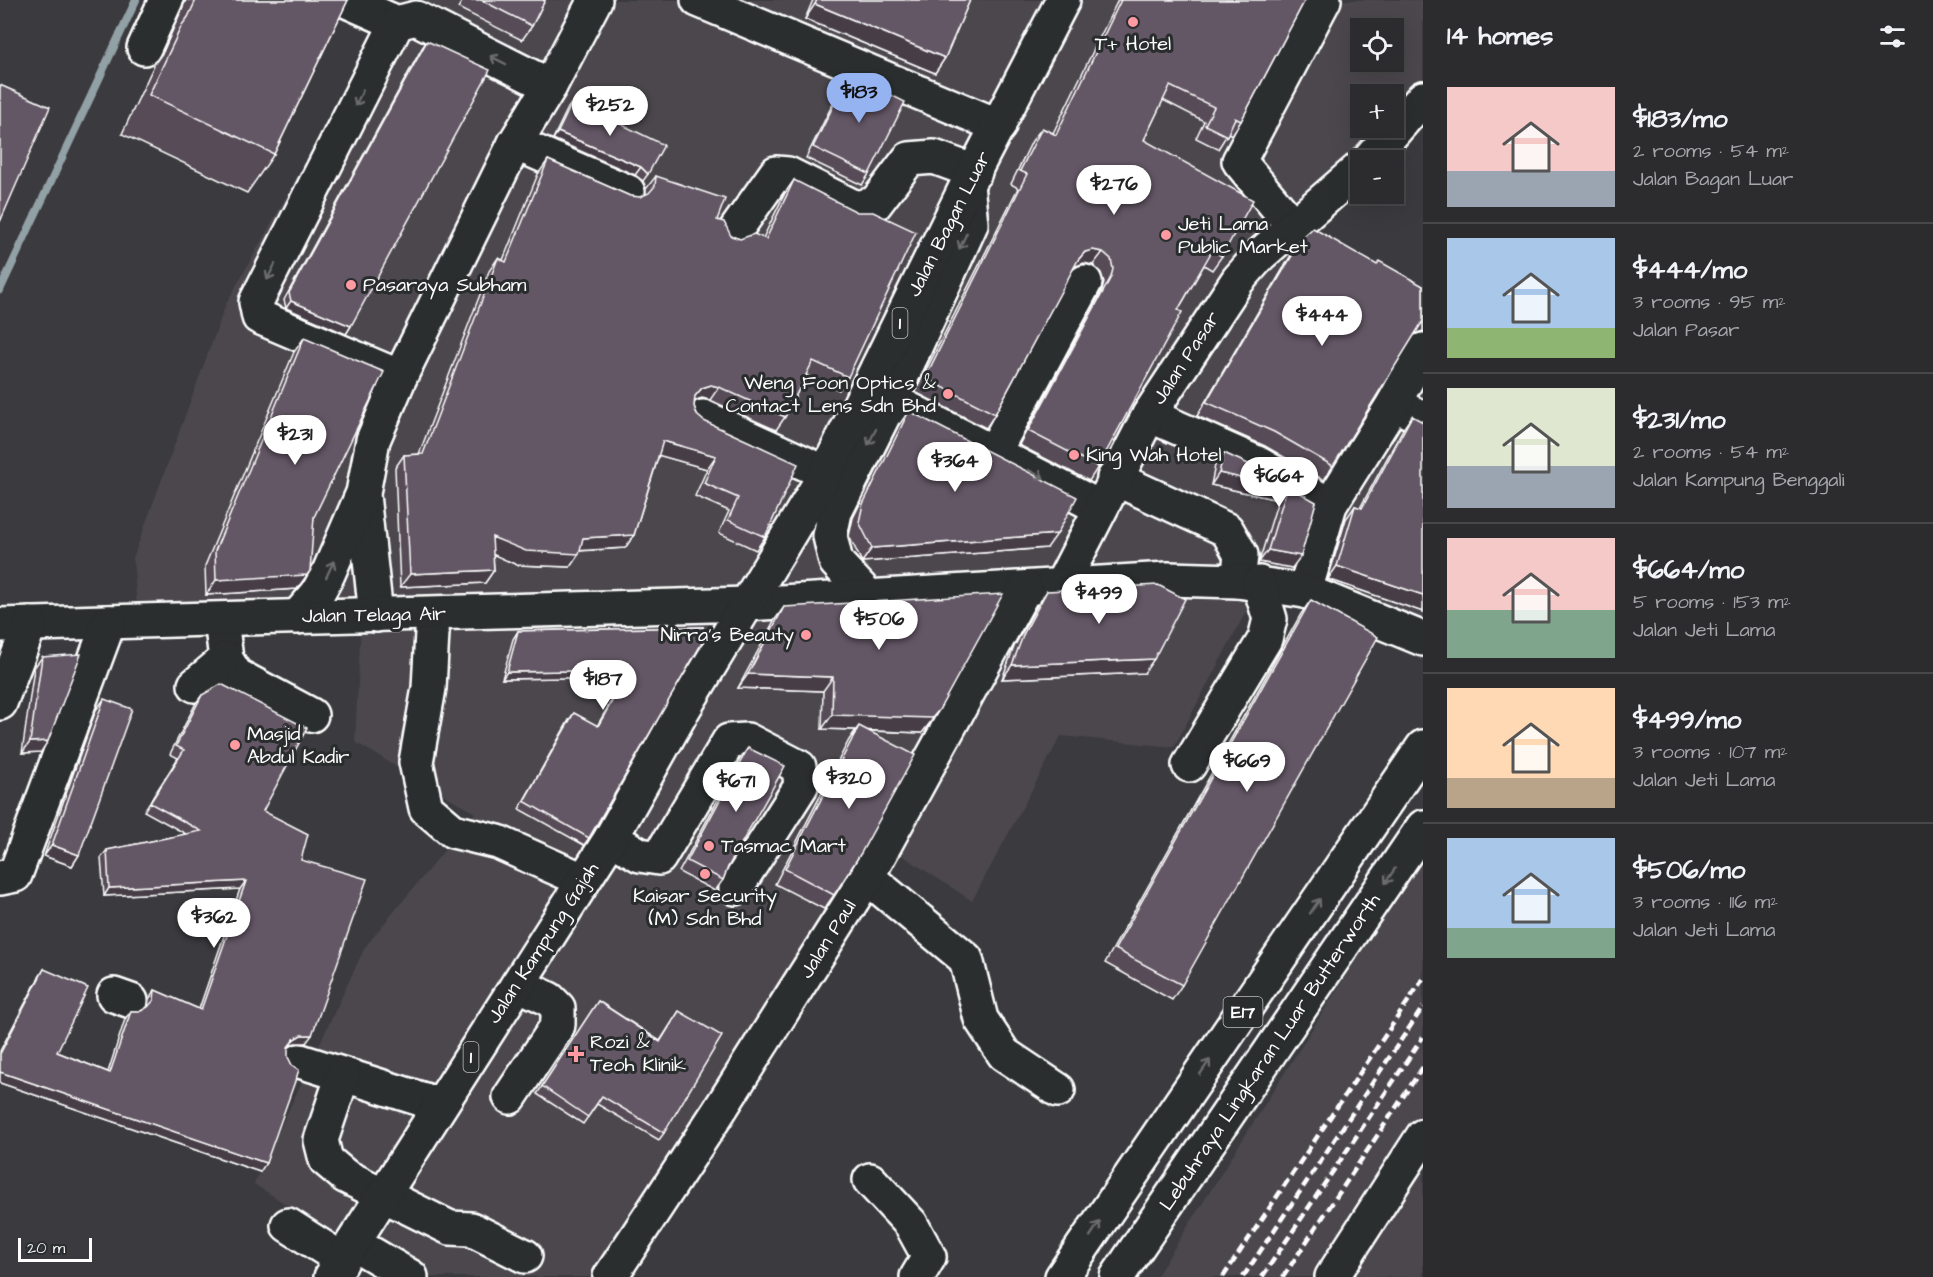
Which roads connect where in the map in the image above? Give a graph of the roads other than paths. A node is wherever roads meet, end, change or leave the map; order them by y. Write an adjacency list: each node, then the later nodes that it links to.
1 (166, 0): 8 (main road)
2 (345, 0): 7 (main road)
3 (595, 0): 9 (main road)
4 (698, 0): 11 (main road)
5 (1063, 0): 11 (main road, Jalan Bagan Luar / 1)
6 (1324, 0): 17 (main road)
7 (413, 14): 9 (main road, one-way to 7); 21 (main road, one-way to 21)
8 (144, 48)
9 (550, 86): 12 (main road)
10 (1423, 98): 13 (main road)
11 (999, 126): 15 (main road, Jalan Bagan Luar / 1)
12 (515, 143): 16 (main road); 21 (main road)
13 (1378, 150)
14 (1350, 177): 17 (main road, Jalan Pasar)
15 (971, 179): 18 (main road); 22 (main road, one-way to 22); 28 (main road, Jalan Bagan Luar / 1)
16 (628, 192)
17 (1293, 226): 24 (main road, Jalan Pasar)
18 (733, 234)
19 (1085, 282): 27 (main road)
20 (1423, 350): 23 (main road)
21 (400, 377): 30 (main road)
22 (891, 400): 27 (main road); 37 (main road, one-way to 37)
23 (1394, 403): 26 (main road); 31 (main road)
24 (1149, 415): 29 (main road, Jalan Pasar); 31 (main road)
25 (703, 417): 28 (main road)
26 (1423, 419)
27 (994, 453): 32 (main road, one-way to 32)
28 (826, 473): 38 (main road, Jalan Bagan Luar / 1)
29 (1114, 478): 32 (main road, Jalan Pasar); 33 (main road)
30 (363, 493): 40 (main road); 41 (main road, one-way to 30)
31 (1330, 505): 36 (main road)
32 (1099, 507): 34 (main road, Jalan Pasar)
33 (1249, 582): 34 (main road, Jalan Telaga Air); 36 (main road, Jalan Telaga Air); 51 (main road)
34 (1061, 586): 35 (main road, Jalan Telaga Air)
35 (1025, 588): 37 (main road, Jalan Telaga Air); 54 (main road, Jalan Paul)
36 (1305, 591): 45 (main road, Jalan Telaga Air)
37 (869, 597): 38 (main road, Jalan Telaga Air)
38 (747, 604): 39 (main road, Jalan Telaga Air); 53 (main road, Jalan Kampung Gajah / 1)
39 (433, 614): 40 (main road, Jalan Telaga Air); 56 (main road)
40 (376, 615): 41 (main road, Jalan Telaga Air)
41 (297, 617): 42 (main road, Jalan Telaga Air)
42 (221, 620): 43 (main road, Jalan Telaga Air); 46 (main road)
43 (109, 622): 44 (main road, Jalan Telaga Air); 55 (main road)
44 (15, 624): 48 (main road)
45 (1423, 639)
46 (226, 659): 47 (main road); 49 (main road)
47 (195, 685)
48 (0, 703)
49 (311, 715)
50 (1423, 747): 73 (main road, E17, one-way to 50)
51 (1189, 765)
52 (1423, 827): 74 (main road, Lebuhraya Lingkaran Luar Butterworth / E17, one-way to 74)
53 (611, 838): 56 (main road, Jalan Kampung Gajah / 1); 57 (main road)
54 (867, 877): 61 (main road); 71 (main road, Jalan Paul)
55 (0, 878)
56 (583, 880): 58 (main road, Jalan Kampung Gajah / 1)
57 (736, 888)
58 (518, 984): 62 (main road); 63 (main road, Jalan Kampung Gajah / 1)
59 (300, 1061): 60 (main road)
60 (343, 1075): 63 (main road); 66 (main road)
61 (1058, 1090)
62 (510, 1097)
63 (440, 1105): 66 (main road, Jalan Kampung Gajah / 1)
64 (1423, 1136): 75 (main road)
65 (870, 1180): 72 (main road)
66 (384, 1195): 68 (main road); 69 (main road, Jalan Kampung Gajah / 1)
67 (288, 1225): 69 (main road)
68 (525, 1256)
69 (342, 1261): 70 (main road)
70 (411, 1277)
71 (610, 1277)
72 (917, 1277)
73 (1062, 1277)
74 (1117, 1277)
75 (1332, 1277)

